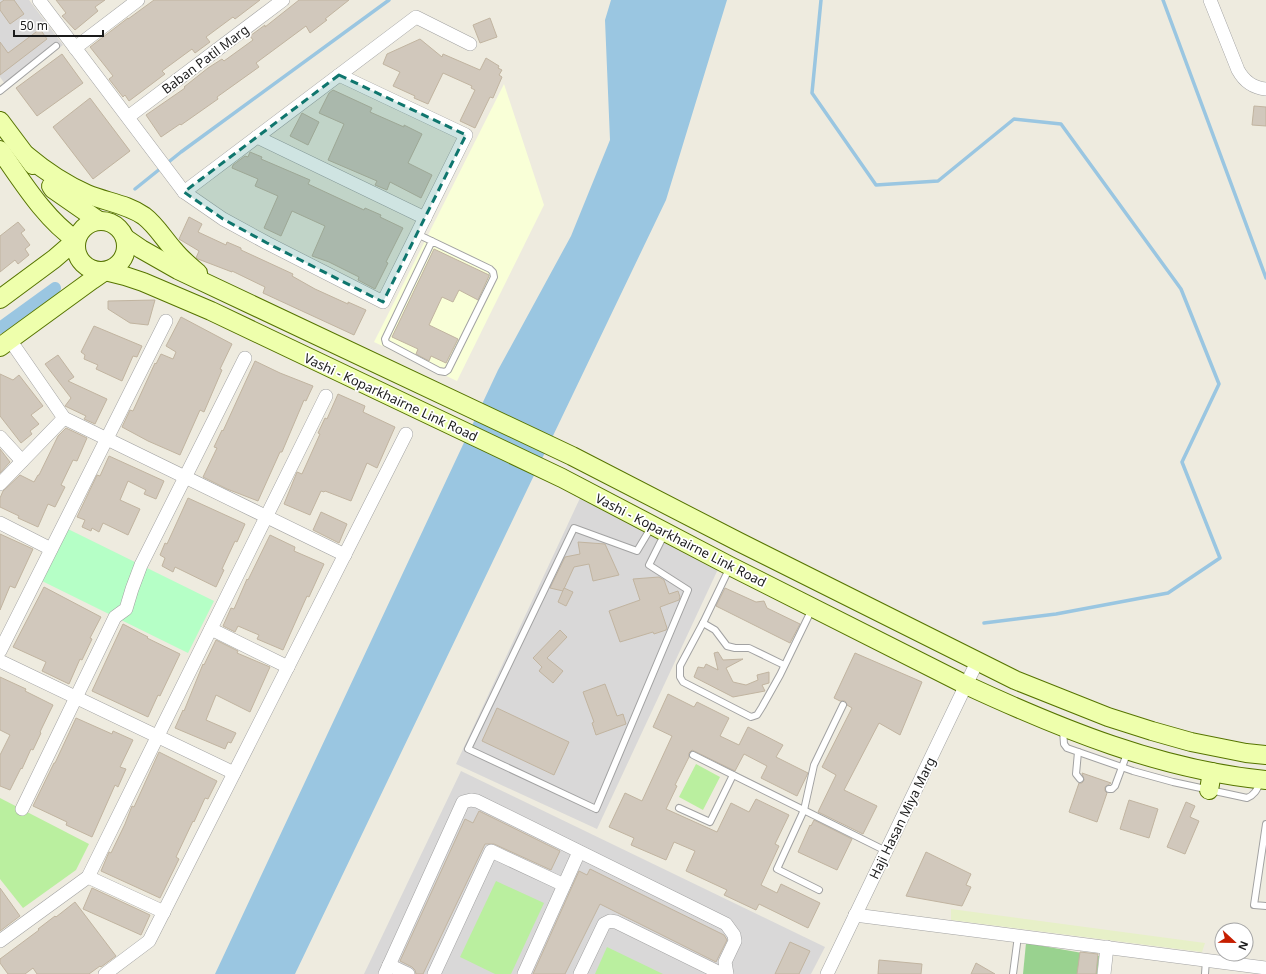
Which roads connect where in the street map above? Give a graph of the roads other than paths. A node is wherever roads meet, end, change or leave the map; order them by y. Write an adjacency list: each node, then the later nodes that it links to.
1 (39, 0): 7 (street)
2 (138, 0): 7 (street)
3 (283, 0): 11 (street, Baban Patil Marg)
4 (1210, 0): 9 (street)
5 (470, 44): 8 (street)
6 (56, 46): 10 (lane)
7 (75, 48): 11 (street)
8 (339, 75): 13 (street); 17 (street)
9 (1266, 89)
10 (0, 91)
11 (128, 117): 16 (street)
12 (0, 121): 15 (main road)
13 (257, 137): 16 (street); 17 (street)
14 (0, 150): 21 (main road)
15 (26, 156): 18 (main road); 24 (main road)
16 (184, 192): 19 (street)
17 (425, 218): 19 (street)
18 (99, 221): 20 (main road); 21 (main road)
19 (417, 234): 22 (lane)
20 (125, 238): 23 (main road); 24 (main road, Vashi - Koparkhairne Link Road)
21 (76, 240): 23 (main road); 25 (main road)
22 (432, 242): 22 (lane)
23 (105, 271): 27 (main road); 39 (main road, Vashi - Koparkhairne Link Road)
24 (221, 290): 48 (main road, Vashi - Koparkhairne Link Road)
25 (0, 299)
26 (166, 321): 33 (street)
27 (5, 344): 30 (street)
28 (245, 358): 35 (street)
29 (326, 396): 37 (street)
30 (64, 418): 33 (street); 34 (street)
31 (406, 434): 41 (street)
32 (0, 437): 34 (street)
33 (107, 438): 35 (street); 40 (street)
34 (22, 461): 36 (street)
35 (185, 477): 37 (street); 52 (street)
36 (0, 484)
37 (266, 517): 41 (street); 45 (street)
38 (0, 523): 40 (street)
39 (659, 529): 39 (lane); 42 (main road, Vashi - Koparkhairne Link Road)
40 (51, 549): 46 (street)
41 (345, 555): 50 (street)
42 (730, 566): 43 (main road, Vashi - Koparkhairne Link Road); 44 (lane)
43 (812, 607): 49 (lane); 51 (main road, Vashi - Koparkhairne Link Road)
44 (702, 623): 49 (lane); 49 (lane)
45 (210, 629): 50 (street); 55 (street)
46 (0, 651)
47 (0, 661): 52 (street)
48 (977, 662): 51 (street, Haji Hasan Miya Marg); 59 (main road, Vashi - Koparkhairne Link Road)
49 (784, 665)
50 (288, 667): 62 (street)
51 (966, 685): 54 (main road, Vashi - Koparkhairne Link Road); 72 (street, Haji Hasan Miya Marg)
52 (76, 697): 55 (street); 69 (street)
53 (843, 705): 70 (lane)
54 (1062, 726): 56 (main road, Vashi - Koparkhairne Link Road); 57 (lane)
55 (158, 736): 62 (street); 74 (street)
56 (1129, 750): 60 (lane); 61 (main road, Vashi - Koparkhairne Link Road)
57 (1078, 752): 60 (lane); 64 (lane)
58 (693, 755): 63 (lane)
59 (1266, 755)
60 (1123, 767): 66 (lane); 67 (lane)
61 (1212, 772): 65 (main road, Vashi - Koparkhairne Link Road); 67 (main road)
62 (234, 773): 78 (street)
63 (733, 775): 68 (lane); 70 (lane)
64 (1080, 779)
65 (1264, 780): 67 (lane)
66 (1109, 789)
67 (1209, 790)
68 (680, 808)
69 (22, 809)
70 (804, 810): 72 (lane); 76 (lane)
71 (1266, 824): 77 (lane)
72 (886, 851): 79 (street, Haji Hasan Miya Marg)
73 (579, 852): 75 (street); 85 (street); 92 (street)
74 (88, 877): 78 (street); 81 (street)
75 (564, 885): 88 (street); 89 (street)
76 (819, 890)
77 (1266, 906)
78 (164, 912): 86 (street)
79 (856, 915): 80 (street); 93 (street, Haji Hasan Miya Marg)
80 (1018, 936): 82 (street); 94 (lane)
81 (0, 941)
82 (1107, 947): 83 (street); 95 (street)
83 (1206, 960): 84 (street); 96 (lane)
84 (1266, 968)
85 (387, 970): 87 (street)
86 (105, 974)
87 (408, 974)
88 (434, 974)
89 (524, 974)
90 (580, 974): 91 (street)
91 (722, 974)
92 (727, 974)
93 (827, 974)
94 (1013, 974)
95 (1104, 974)
96 (1205, 974)

